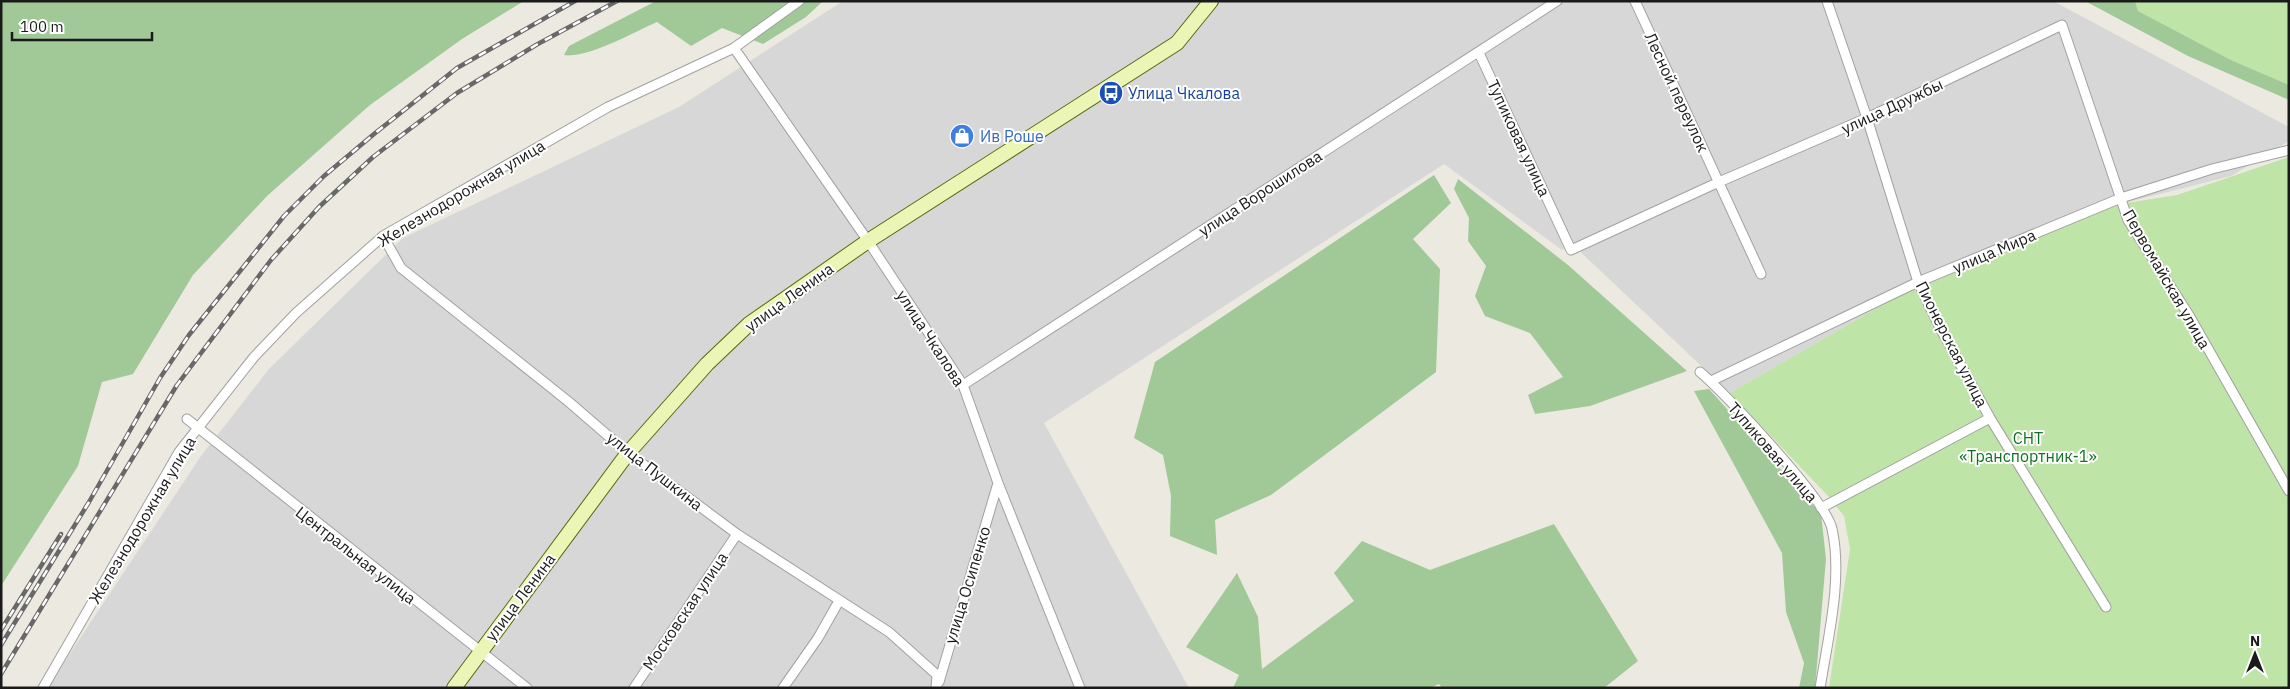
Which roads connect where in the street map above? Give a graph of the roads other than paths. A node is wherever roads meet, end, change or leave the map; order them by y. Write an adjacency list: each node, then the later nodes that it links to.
1 (799, 1): 7 (street, Железнодорожная улица)
2 (1211, 1): 14 (street, улица Ленина)
3 (1556, 1): 8 (street, улица Ворошилова)
4 (1635, 1): 11 (street, Лесной переулок)
5 (1827, 1): 9 (street, Пионерская улица)
6 (2062, 26): 9 (street, улица Дружбы); 12 (street, Первомайская улица)
7 (734, 48): 13 (street, Железнодорожная улица); 14 (street, улица Чкалова)
8 (1479, 53): 15 (street, Тупиковая улица); 20 (street, улица Ворошилова)
9 (1867, 118): 11 (street, улица Дружбы); 17 (street, Пионерская улица)
10 (2289, 150): 12 (street, улица Мира)
11 (1719, 182): 15 (street, улица Дружбы); 16 (street, Лесной переулок)
12 (2121, 198): 17 (street, улица Мира); 26 (street, Первомайская улица)
13 (383, 236): 23 (street, Железнодорожная улица); 24 (street, улица Пушкина)
14 (868, 241): 20 (street, улица Чкалова); 24 (street, улица Ленина)
15 (1571, 250)
16 (1761, 274)
17 (1918, 282): 19 (street, улица Мира); 21 (street, Пионерская улица)
18 (1700, 372): 19 (street, Тупиковая улица)
19 (1711, 381): 27 (street, Тупиковая улица)
20 (963, 385): 25 (street, улица Чкалова)
21 (1990, 418): 27 (street); 30 (street, Пионерская улица)
22 (186, 419): 23 (street, Центральная улица)
23 (197, 429): 31 (street, Центральная улица); 32 (street, Железнодорожная улица)
24 (628, 453): 28 (street, улица Пушкина); 31 (street, улица Ленина)
25 (998, 483): 37 (street, улица Осипенко); 38 (street, улица Чкалова)
26 (2289, 491)
27 (1821, 508): 39 (street, Тупиковая улица)
28 (737, 534): 29 (street, улица Пушкина); 35 (street, Московская улица)
29 (839, 601): 36 (street); 37 (street, улица Пушкина)
30 (2106, 607)
31 (479, 652): 33 (street, улица Ленина); 34 (street, Центральная улица)
32 (43, 688)
33 (454, 688)
34 (527, 688)
35 (634, 688)
36 (783, 688)
37 (937, 688)
38 (1080, 688)
39 (1820, 688)

